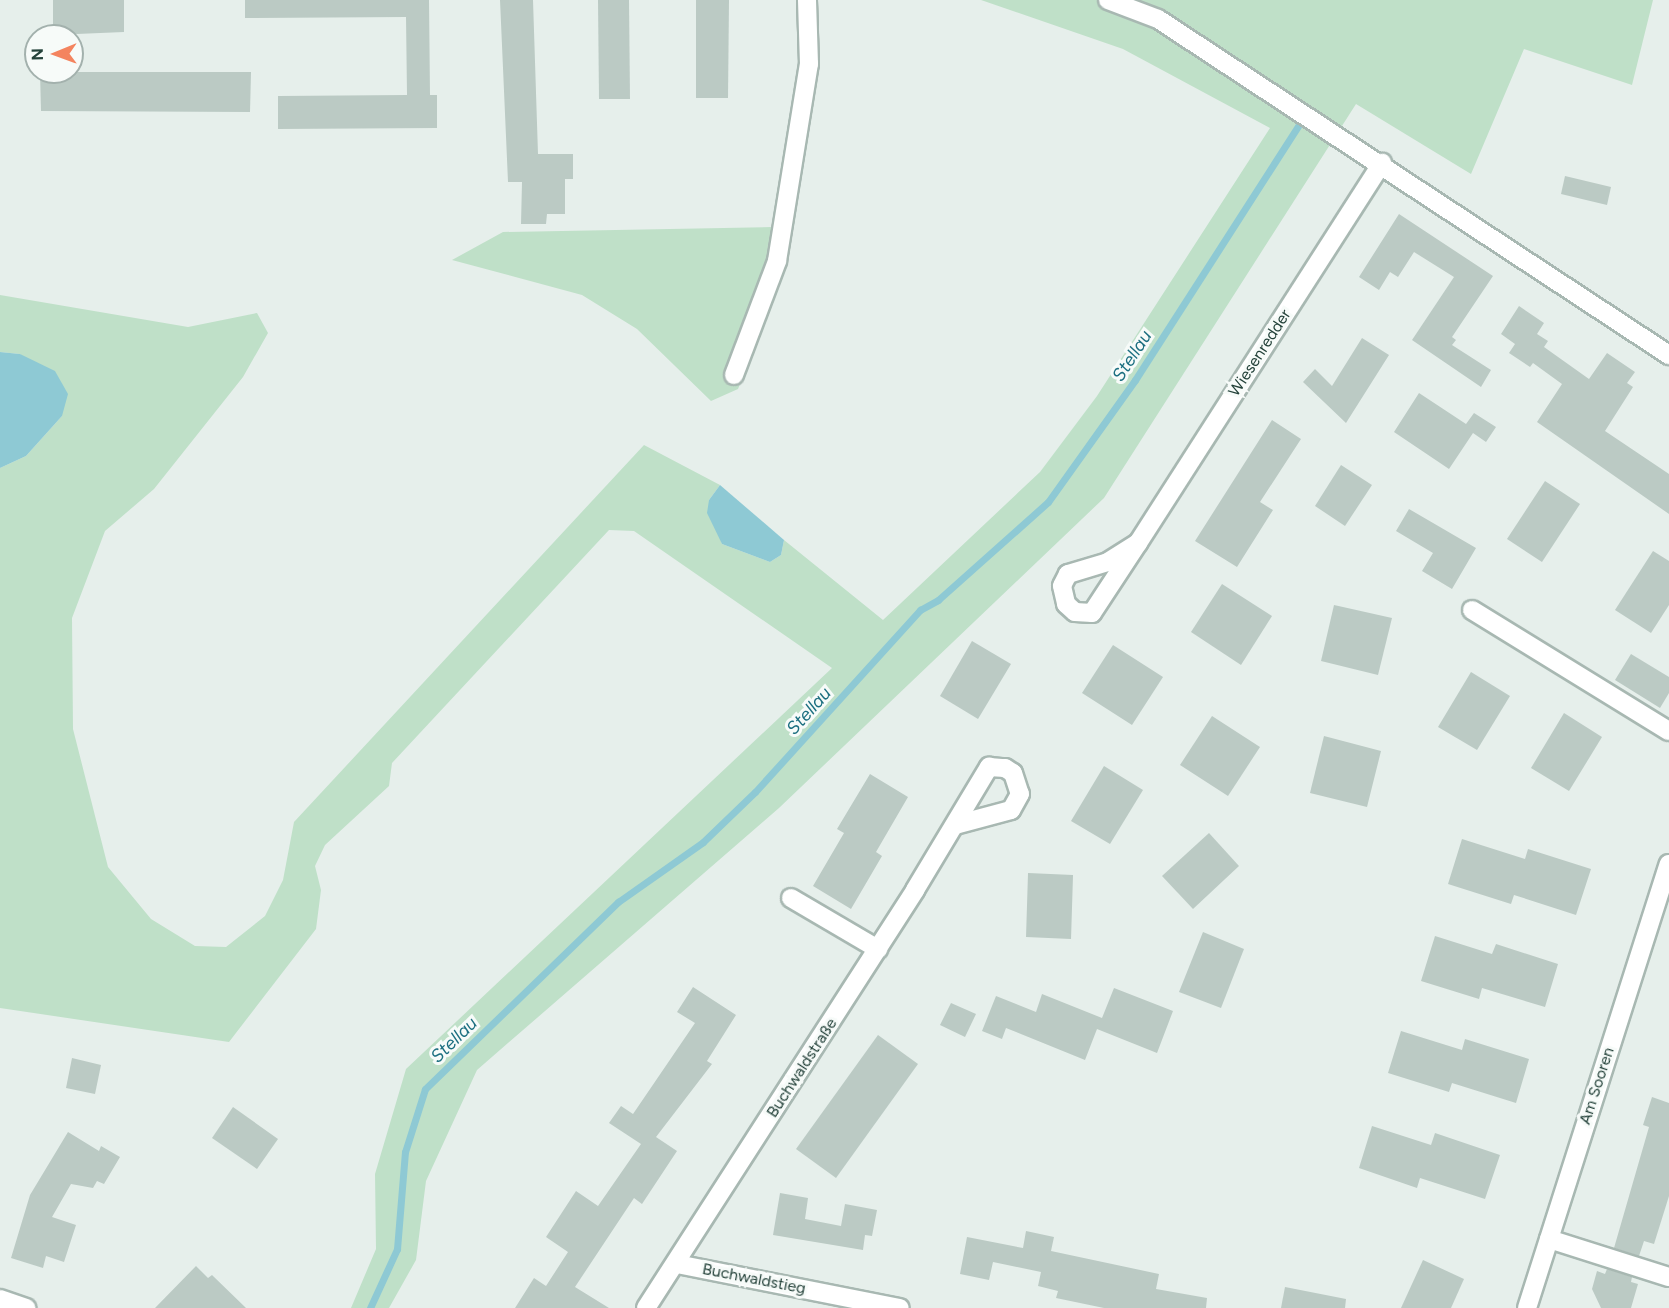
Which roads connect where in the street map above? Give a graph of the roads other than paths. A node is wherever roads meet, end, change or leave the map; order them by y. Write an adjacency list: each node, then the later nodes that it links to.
1 (807, 0): 5 (street)
2 (1108, 0): 3 (street)
3 (1382, 163): 4 (street); 6 (street, Wiesenredder)
4 (1669, 355)
5 (734, 375)
6 (1138, 543)
7 (1472, 610): 8 (street)
8 (1669, 731)
9 (955, 825): 12 (street, Buchwaldstraße)
10 (1669, 864): 13 (street, Am Sooren)
11 (791, 898): 12 (street)
12 (878, 949): 14 (street, Buchwaldstraße)
13 (1549, 1239): 15 (street); 20 (street, Am Sooren)
14 (677, 1263): 18 (street, Buchwaldstraße); 19 (street, Buchwaldstieg)
15 (1669, 1277)
16 (0, 1299): 17 (street)
17 (26, 1308)
18 (646, 1308)
19 (900, 1308)
20 (1527, 1308)

